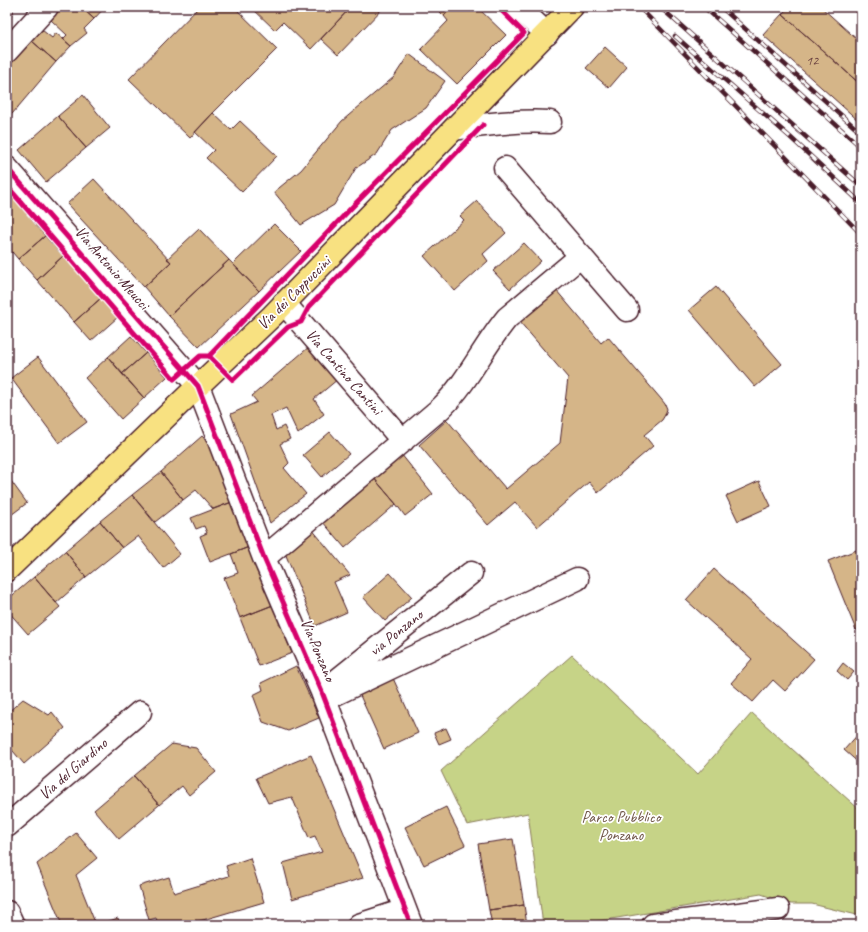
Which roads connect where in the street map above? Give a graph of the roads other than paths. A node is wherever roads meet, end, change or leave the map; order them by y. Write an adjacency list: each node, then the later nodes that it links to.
1 (47, 7): 5 (street)
2 (518, 7): 4 (street)
3 (572, 7): 4 (main road, Via dei Cappuccini)
4 (547, 34): 7 (main road, Via dei Cappuccini)
5 (7, 51)
6 (550, 122): 7 (street)
7 (454, 129): 11 (main road, Via dei Cappuccini)
8 (7, 168): 13 (street, Via Antonio Meucci)
9 (505, 168): 10 (street)
10 (581, 256): 12 (street); 14 (street)
11 (284, 303): 13 (main road, Via dei Cappuccini); 14 (street, Via Cantino Cantini)
12 (627, 310)
13 (198, 386): 15 (street, Via Ponzano); 16 (main road, Via dei Cappuccini)
14 (403, 441): 15 (street)
15 (264, 558): 19 (street, Via Ponzano)
16 (7, 570)
17 (471, 573): 19 (street, via Ponzano)
18 (577, 580): 19 (street)
19 (323, 696): 24 (street, Via Ponzano)
20 (140, 712): 21 (street, Via del Giardino)
21 (7, 826)
22 (778, 909): 27 (street)
23 (7, 912): 25 (street)
24 (408, 918): 26 (street)
25 (13, 925)
26 (359, 925)
27 (653, 925)

